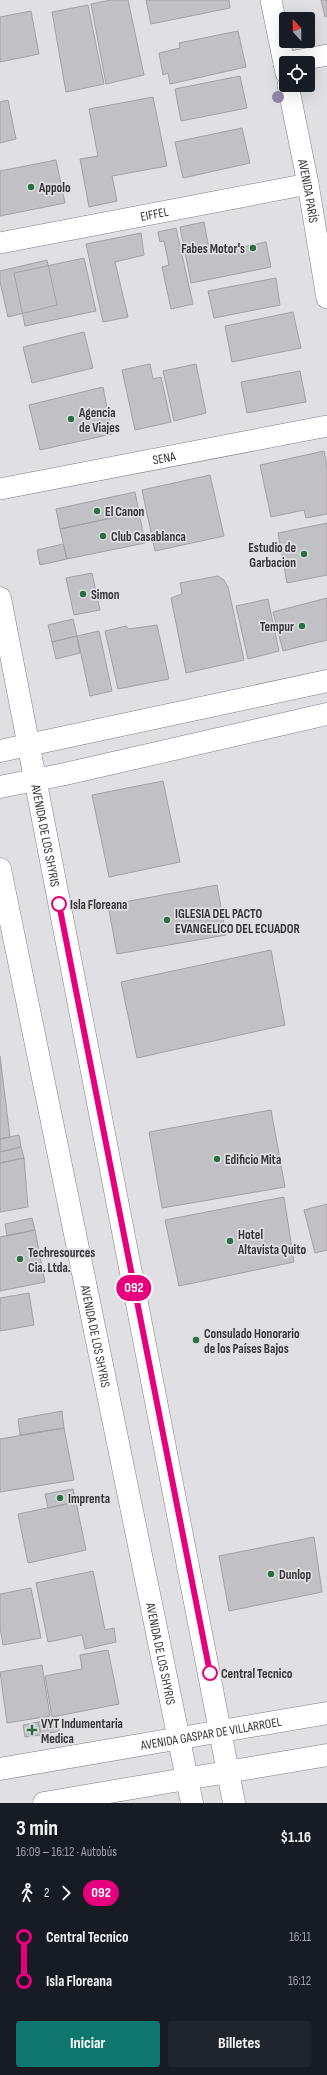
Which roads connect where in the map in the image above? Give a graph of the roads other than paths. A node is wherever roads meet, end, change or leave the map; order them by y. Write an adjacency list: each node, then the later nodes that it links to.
1 (271, 0): 3 (street)
2 (327, 55): 4 (street)
3 (283, 56)
4 (315, 59)
5 (289, 92): 6 (street, AVENIDA PARÍS)
6 (308, 184): 7 (street, EIFFEL); 8 (street, AVENIDA PARÍS)
7 (0, 243)
8 (327, 298)
9 (327, 426): 10 (street, SENA)
10 (0, 489)
11 (0, 598): 14 (main road, AVENIDA DE LOS SHYRIS)
12 (327, 681): 14 (main road)
13 (327, 714): 16 (main road)
14 (28, 745): 15 (main road); 16 (main road, AVENIDA DE LOS SHYRIS)
15 (0, 750)
16 (36, 780): 17 (main road); 20 (main road, AVENIDA DE LOS SHYRIS)
17 (0, 786)
18 (0, 869): 21 (main road, AVENIDA DE LOS SHYRIS)
19 (327, 1713): 20 (main road, AVENIDA GASPAR DE VILLARROEL)
20 (221, 1730): 21 (main road, AVENIDA GASPAR DE VILLARROEL); 24 (main road, AVENIDA DE LOS SHYRIS)
21 (179, 1738): 23 (main road, AVENIDA GASPAR DE VILLARROEL); 25 (main road, AVENIDA DE LOS SHYRIS)
22 (327, 1755): 24 (main road)
23 (0, 1769)
24 (228, 1771): 25 (main road); 28 (main road, AVENIDA DE LOS SHYRIS)
25 (187, 1778): 26 (main road); 27 (main road, AVENIDA DE LOS SHYRIS)
26 (44, 1803)
27 (192, 1803)
28 (234, 1803)

